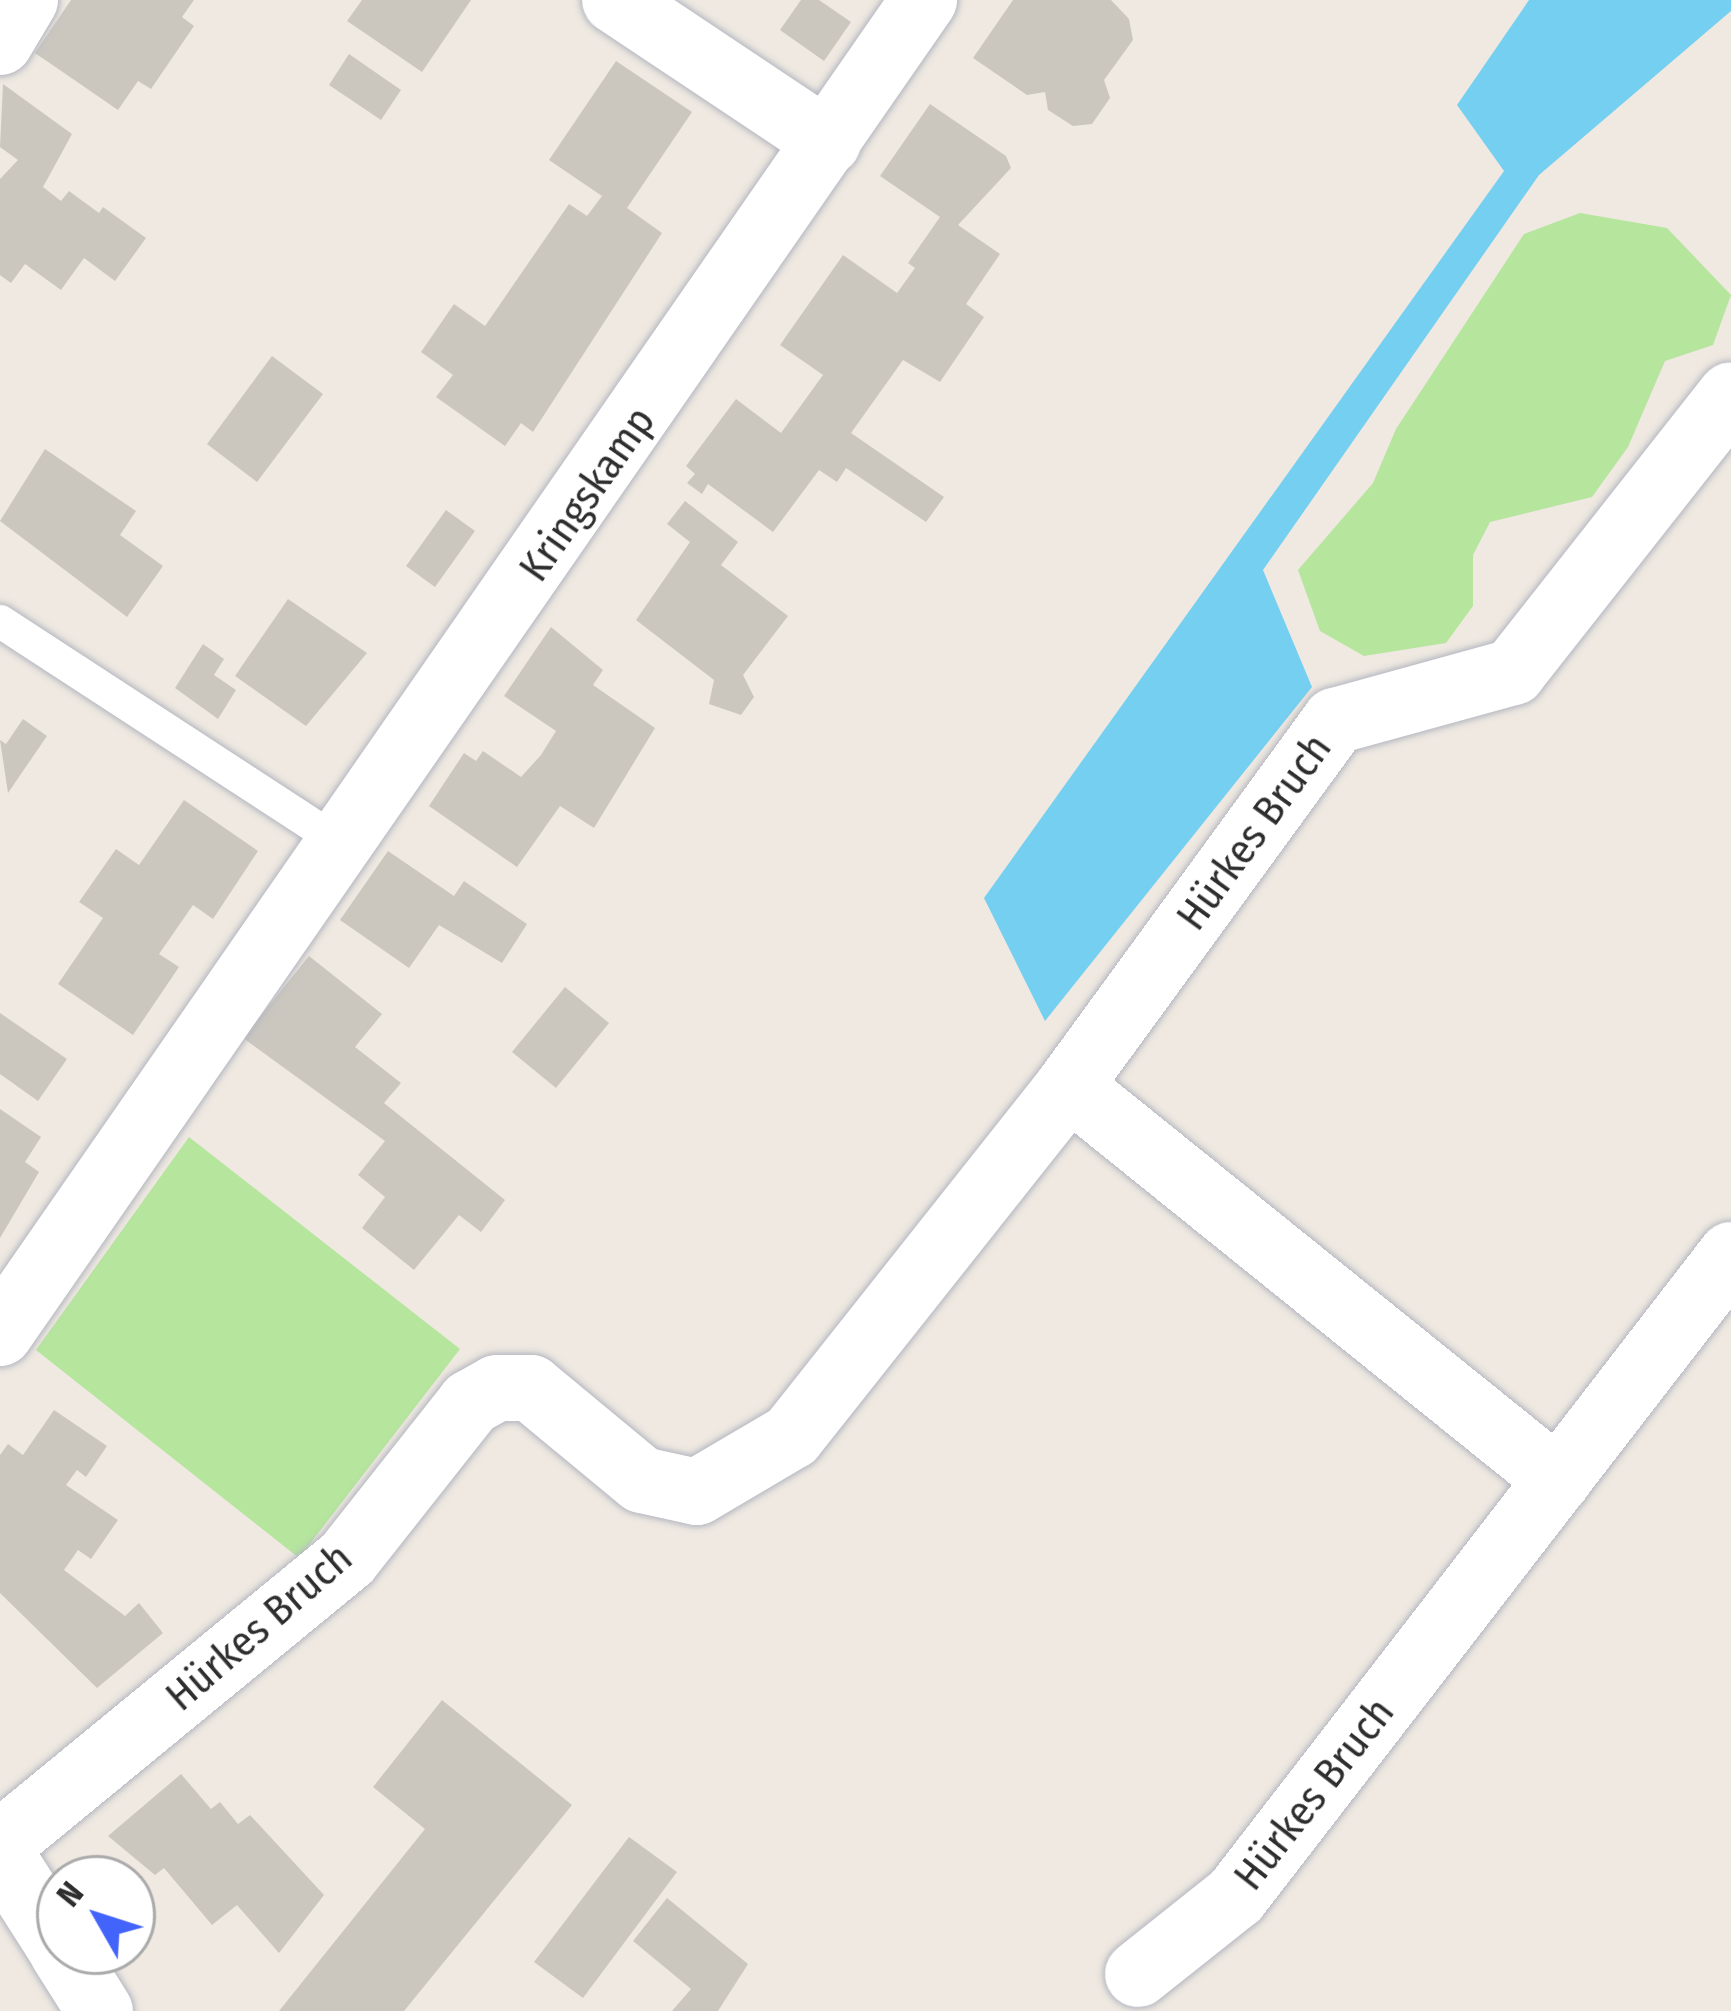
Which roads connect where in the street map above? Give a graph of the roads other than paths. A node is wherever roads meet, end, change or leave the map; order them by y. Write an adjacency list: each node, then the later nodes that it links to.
1 (25, 0): 4 (street)
2 (615, 0): 5 (street)
3 (924, 0): 5 (street, Kringskamp)
4 (0, 42)
5 (828, 142): 8 (street, Kringskamp)
6 (1731, 395): 9 (street, Hürkes Bruch)
7 (0, 621): 8 (lane)
8 (340, 843): 11 (street, Kringskamp)
9 (1069, 1086): 12 (street); 13 (street, Hürkes Bruch)
10 (1731, 1255): 12 (street, Hürkes Bruch)
11 (0, 1333)
12 (1558, 1480): 15 (street, Hürkes Bruch)
13 (0, 1849): 14 (street)
14 (36, 1908)
15 (1138, 1974)
16 (77, 1975): 17 (street)
17 (100, 2011)

